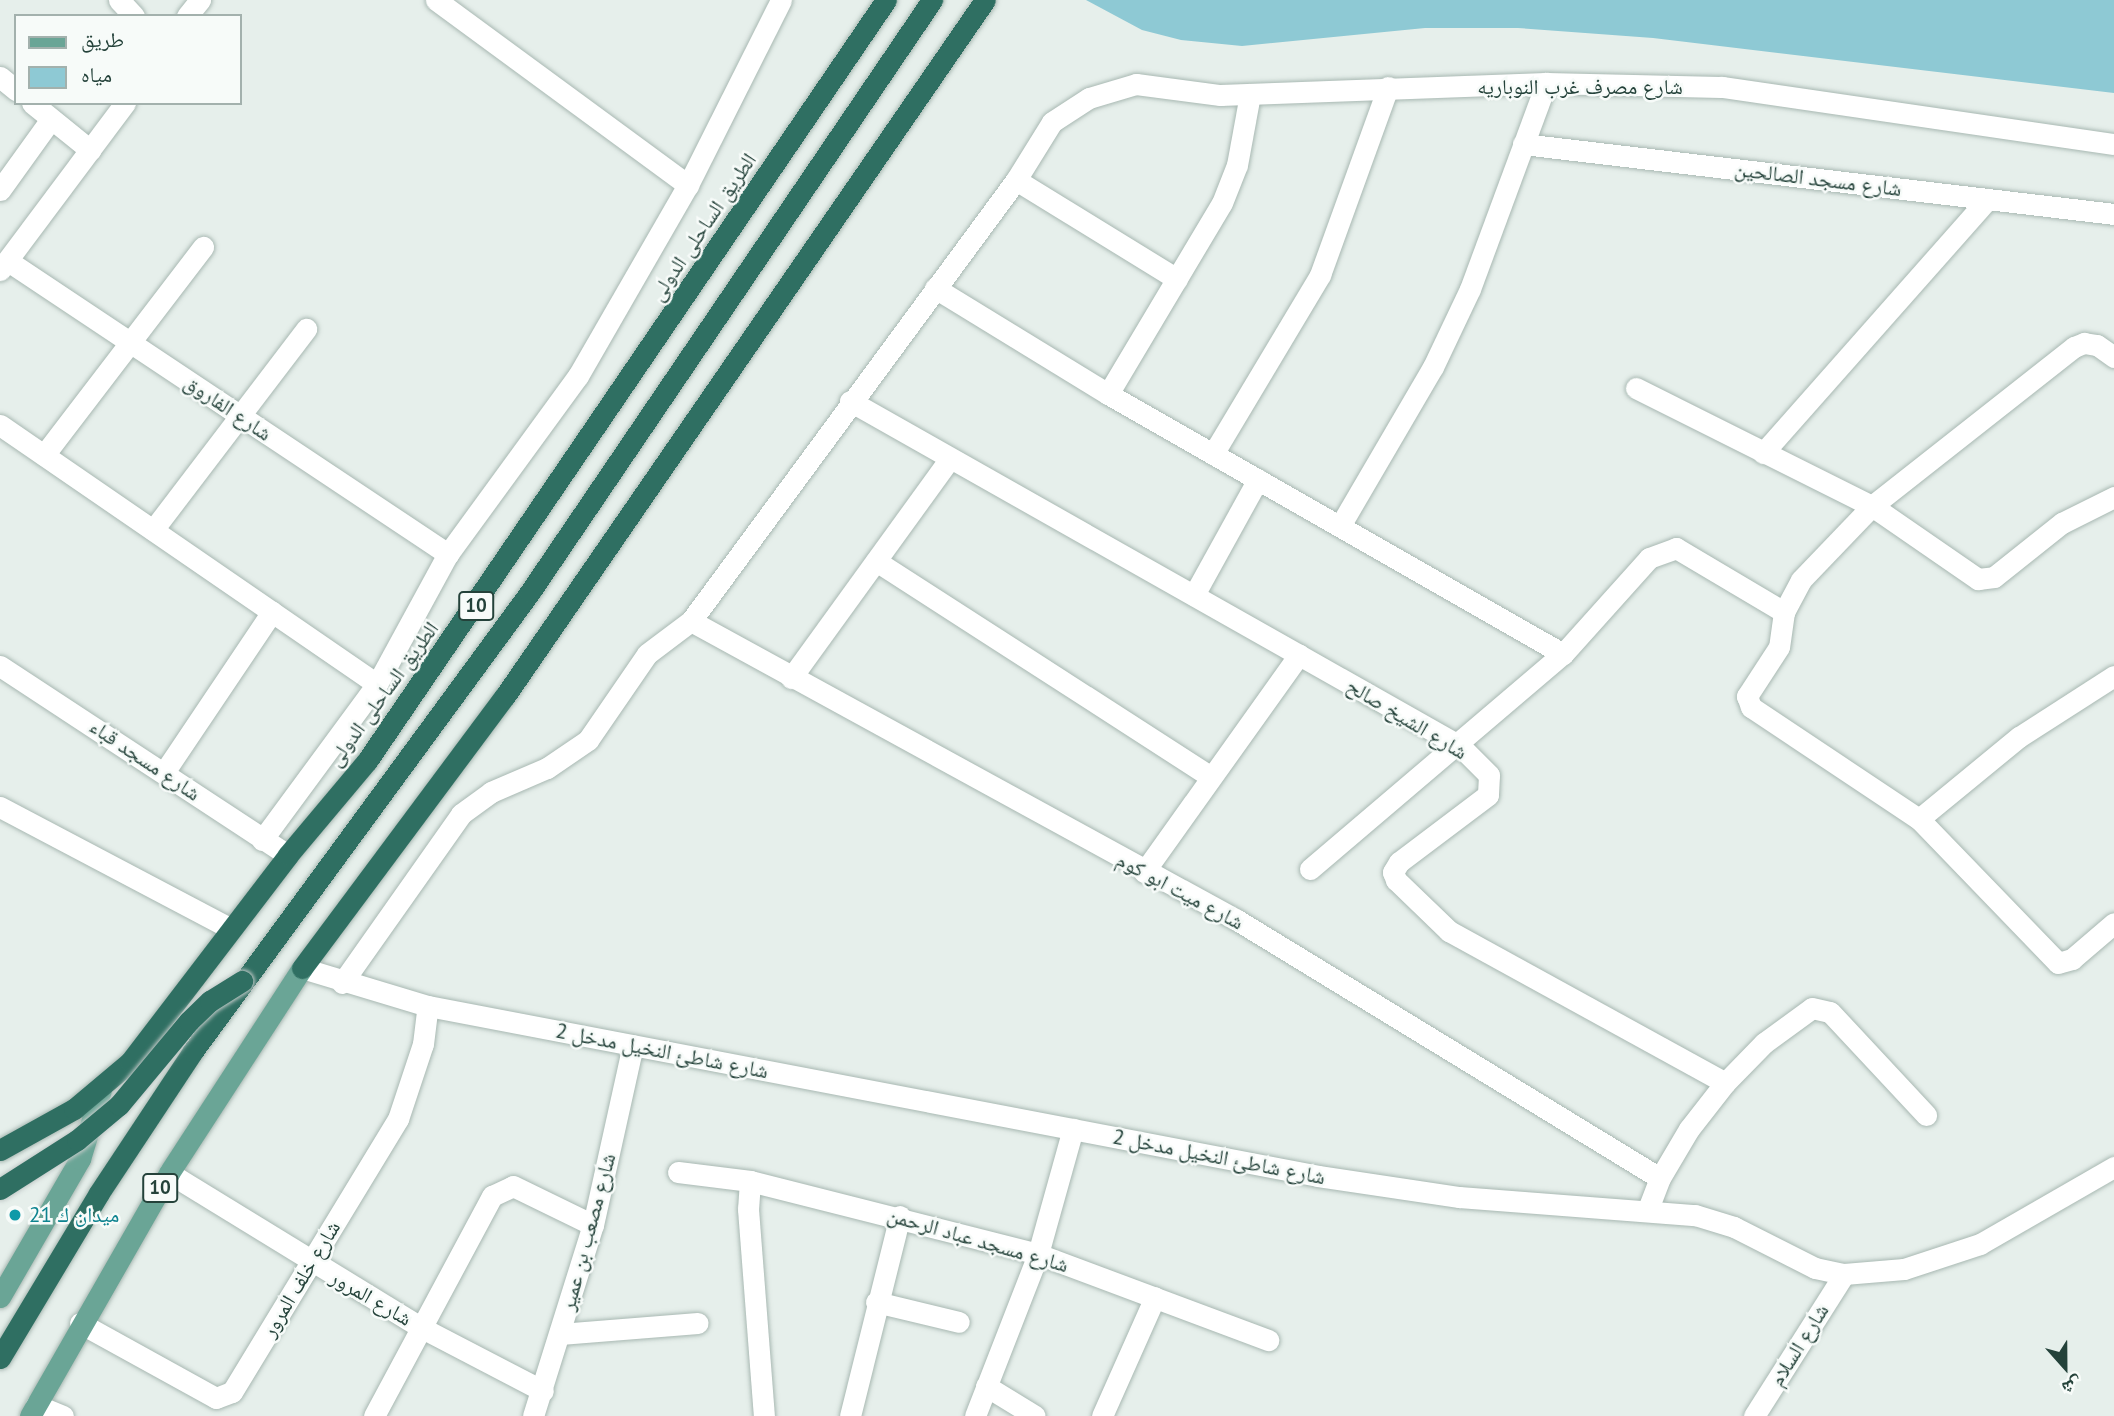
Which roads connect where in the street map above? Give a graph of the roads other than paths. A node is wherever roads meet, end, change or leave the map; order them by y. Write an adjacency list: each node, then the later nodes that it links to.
1 (119, 0): 8 (street)
2 (200, 0): 9 (street)
3 (436, 0): 23 (street)
4 (781, 0): 23 (street)
5 (886, 0): 65 (highway, الطريق الساحلى الدولى / 10)
6 (932, 0): 71 (highway)
7 (981, 7): 70 (highway, 10)
8 (132, 14)
9 (189, 14)
10 (0, 77): 13 (street)
11 (1546, 83): 12 (street, شارع مصرف غرب النوباريه); 18 (street); 19 (street, شارع مصرف غرب النوباريه)
12 (1388, 87): 14 (street, شارع مصرف غرب النوباريه); 39 (street)
13 (14, 88)
14 (1250, 94): 21 (street, شارع مصرف غرب النوباريه); 28 (street)
15 (34, 105): 17 (street)
16 (124, 105): 20 (street)
17 (51, 119): 20 (street); 22 (street)
18 (1523, 144): 24 (street, شارع مسجد الصالحين); 45 (street)
19 (2114, 145)
20 (90, 150): 27 (street)
21 (1016, 180): 28 (street); 29 (street)
22 (2, 184)
23 (688, 185): 47 (street)
24 (1988, 199): 25 (street, شارع مسجد الصالحين); 38 (street)
25 (2114, 214)
26 (203, 247): 31 (street)
27 (4, 266): 31 (street, شارع الفاروق)
28 (1177, 279): 34 (street)
29 (935, 288): 34 (street); 35 (street)
30 (306, 330): 36 (street)
31 (130, 343): 36 (street, شارع الفاروق); 40 (street)
32 (2114, 357): 44 (street)
33 (1636, 388): 38 (street)
34 (1108, 394): 39 (street)
35 (850, 401): 41 (street, شارع الشيخ صالح); 52 (street)
36 (240, 416): 46 (street); 47 (street, شارع الفاروق)
37 (0, 425): 40 (street)
38 (1763, 453): 44 (street)
39 (1213, 454): 42 (street)
40 (44, 455): 46 (street)
41 (948, 461): 48 (street); 49 (street, شارع الشيخ صالح)
42 (1258, 479): 45 (street); 49 (street)
43 (2114, 497): 44 (street)
44 (1872, 506): 51 (street)
45 (1340, 526): 53 (street)
46 (153, 530): 50 (street)
47 (448, 554): 58 (street)
48 (876, 561): 57 (street); 61 (street)
49 (1194, 595): 54 (street, شارع الشيخ صالح)
50 (272, 612): 58 (street); 60 (street)
51 (1784, 612): 53 (street); 63 (street)
52 (691, 621): 57 (street, شارع ميت ابو كوم); 72 (street)
53 (1563, 654): 59 (street)
54 (1299, 655): 59 (street, شارع الشيخ صالح); 61 (street)
55 (0, 666): 60 (street, شارع مسجد قباء)
56 (2114, 676): 63 (street)
57 (791, 678): 67 (street, شارع ميت ابو كوم)
58 (377, 684): 64 (street)
59 (1460, 746): 66 (street); 75 (street, شارع الشيخ صالح)
60 (165, 771): 64 (street, شارع مسجد قباء)
61 (1210, 776): 67 (street)
62 (0, 807): 69 (street)
63 (1919, 819): 68 (street)
64 (262, 840): 65 (street, شارع مسجد قباء)
65 (288, 855): 69 (highway, الطريق الساحلى الدولى / 10)
66 (1310, 869)
67 (1144, 872): 83 (street, شارع ميت ابو كوم)
68 (2114, 923)
69 (230, 929): 76 (highway, الطريق الساحلى الدولى / 10)
70 (302, 968): 72 (street, شارع شاطئ النخيل مدخل 2); 82 (main road, 10)
71 (242, 981): 85 (highway, bridge); 101 (highway)
72 (342, 983): 73 (street, شارع شاطئ النخيل مدخل 2)
73 (428, 1006): 74 (street, شارع شاطئ النخيل مدخل 2); 90 (street, شارع خلف المرور)
74 (633, 1045): 78 (street, شارع شاطئ النخيل مدخل 2); 88 (street, شارع مصعب بن عمير)
75 (1725, 1083): 77 (street); 83 (street)
76 (101, 1090): 79 (highway, الطريق الساحلى الدولى / 10); 92 (main road, 10)
77 (1926, 1115)
78 (1073, 1129): 86 (street, شارع شاطئ النخيل مدخل 2); 89 (street)
79 (0, 1150)
80 (2114, 1167): 91 (street, شارع شاطئ النخيل مدخل 2)
81 (678, 1172): 84 (street, شارع مسجد عباد الرحمن)
82 (169, 1174): 90 (street, شارع المرور); 96 (main road, 10)
83 (1660, 1178): 86 (street)
84 (750, 1181): 87 (street, شارع مسجد عباد الرحمن); 107 (street)
85 (0, 1189)
86 (1648, 1209): 91 (street, شارع شاطئ النخيل مدخل 2)
87 (900, 1216): 89 (street, شارع مسجد عباد الرحمن); 94 (street)
88 (593, 1225): 98 (street); 99 (street, شارع مصعب بن عمير)
89 (1038, 1254): 93 (street, شارع مسجد عباد الرحمن); 102 (street)
90 (311, 1262): 96 (street, شارع خلف المرور); 98 (street, شارع المرور)
91 (1844, 1274): 112 (street, شارع السلام)
92 (0, 1297)
93 (1155, 1297): 100 (street, شارع مسجد عباد الرحمن); 111 (street)
94 (876, 1302): 95 (street); 108 (street)
95 (959, 1322)
96 (80, 1323): 104 (main road, 10)
97 (698, 1323): 99 (street)
98 (424, 1329): 103 (street, شارع المرور); 106 (street)
99 (560, 1334): 103 (street, شارع مصعب بن عمير)
100 (1268, 1340)
101 (0, 1358)
102 (986, 1386): 109 (street); 110 (street)
103 (540, 1408)
104 (33, 1411): 105 (street)
105 (63, 1416)
106 (374, 1416)
107 (764, 1416)
108 (849, 1416)
109 (975, 1416)
110 (1035, 1416)
111 (1102, 1416)
112 (1754, 1416)

